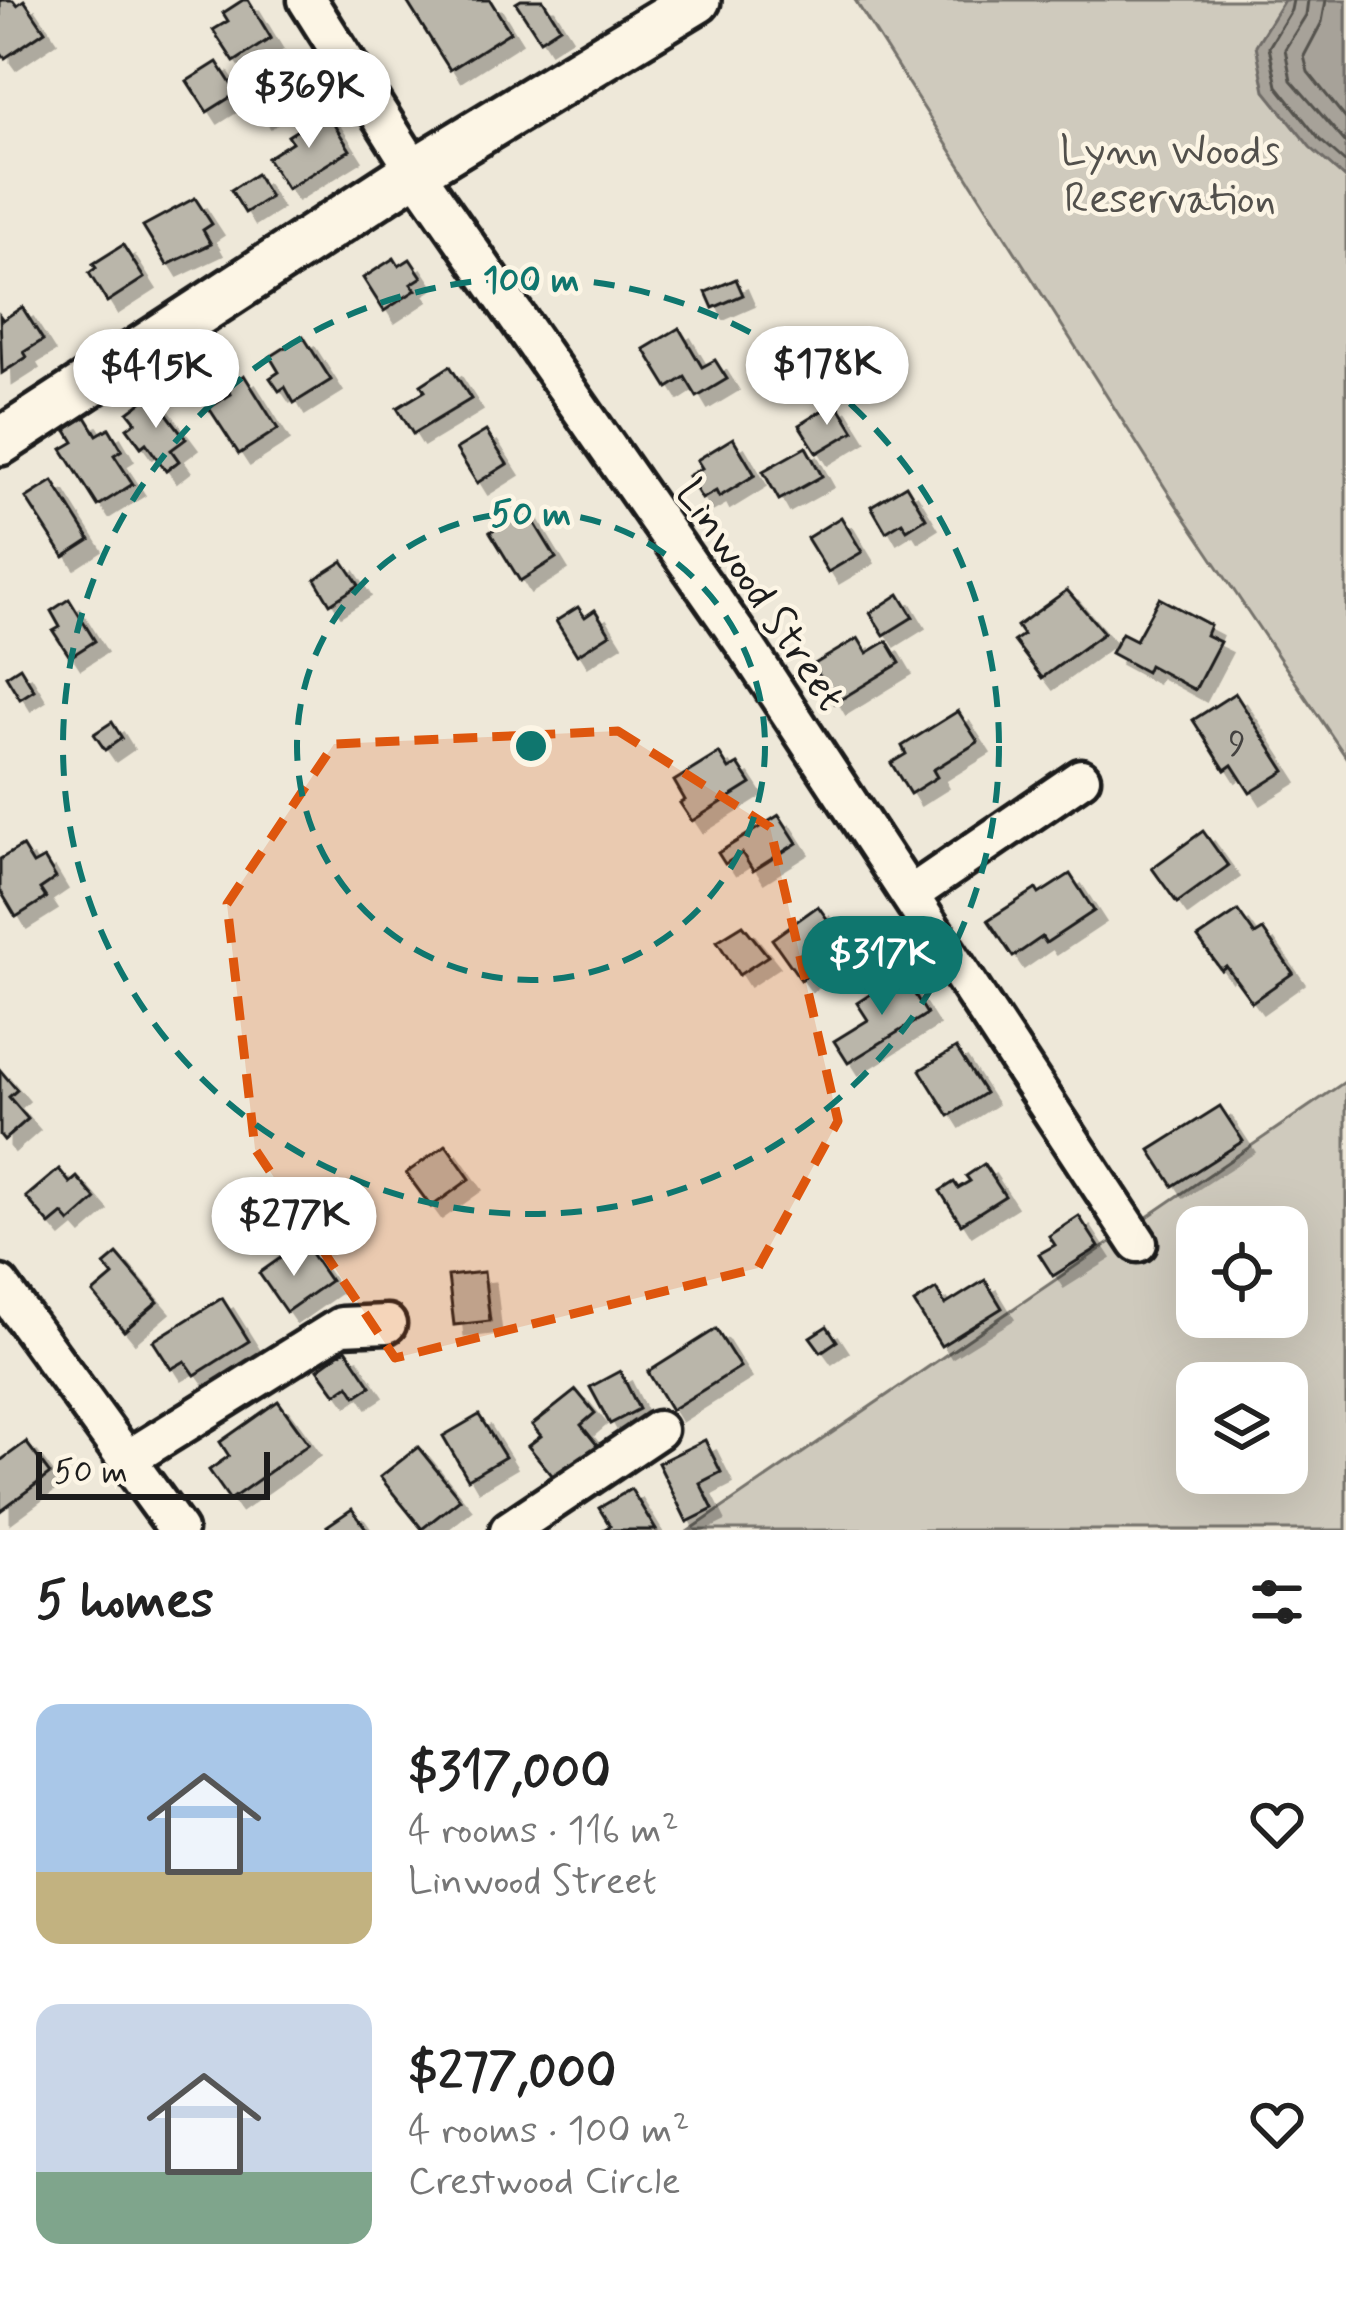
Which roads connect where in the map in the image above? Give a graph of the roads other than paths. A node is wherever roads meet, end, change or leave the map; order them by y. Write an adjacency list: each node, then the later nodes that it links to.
1 (307, 0): 3 (street, Linwood Street)
2 (697, 0): 3 (main road)
3 (415, 171): 4 (main road); 6 (street, Linwood Street)
4 (0, 442)
5 (1082, 778): 6 (street)
6 (910, 895): 7 (street, Linwood Street)
7 (1138, 1243)
8 (0, 1285): 11 (street)
9 (387, 1324): 11 (street)
10 (658, 1430): 13 (street)
11 (128, 1460): 12 (street)
12 (178, 1530)
13 (509, 1530)

